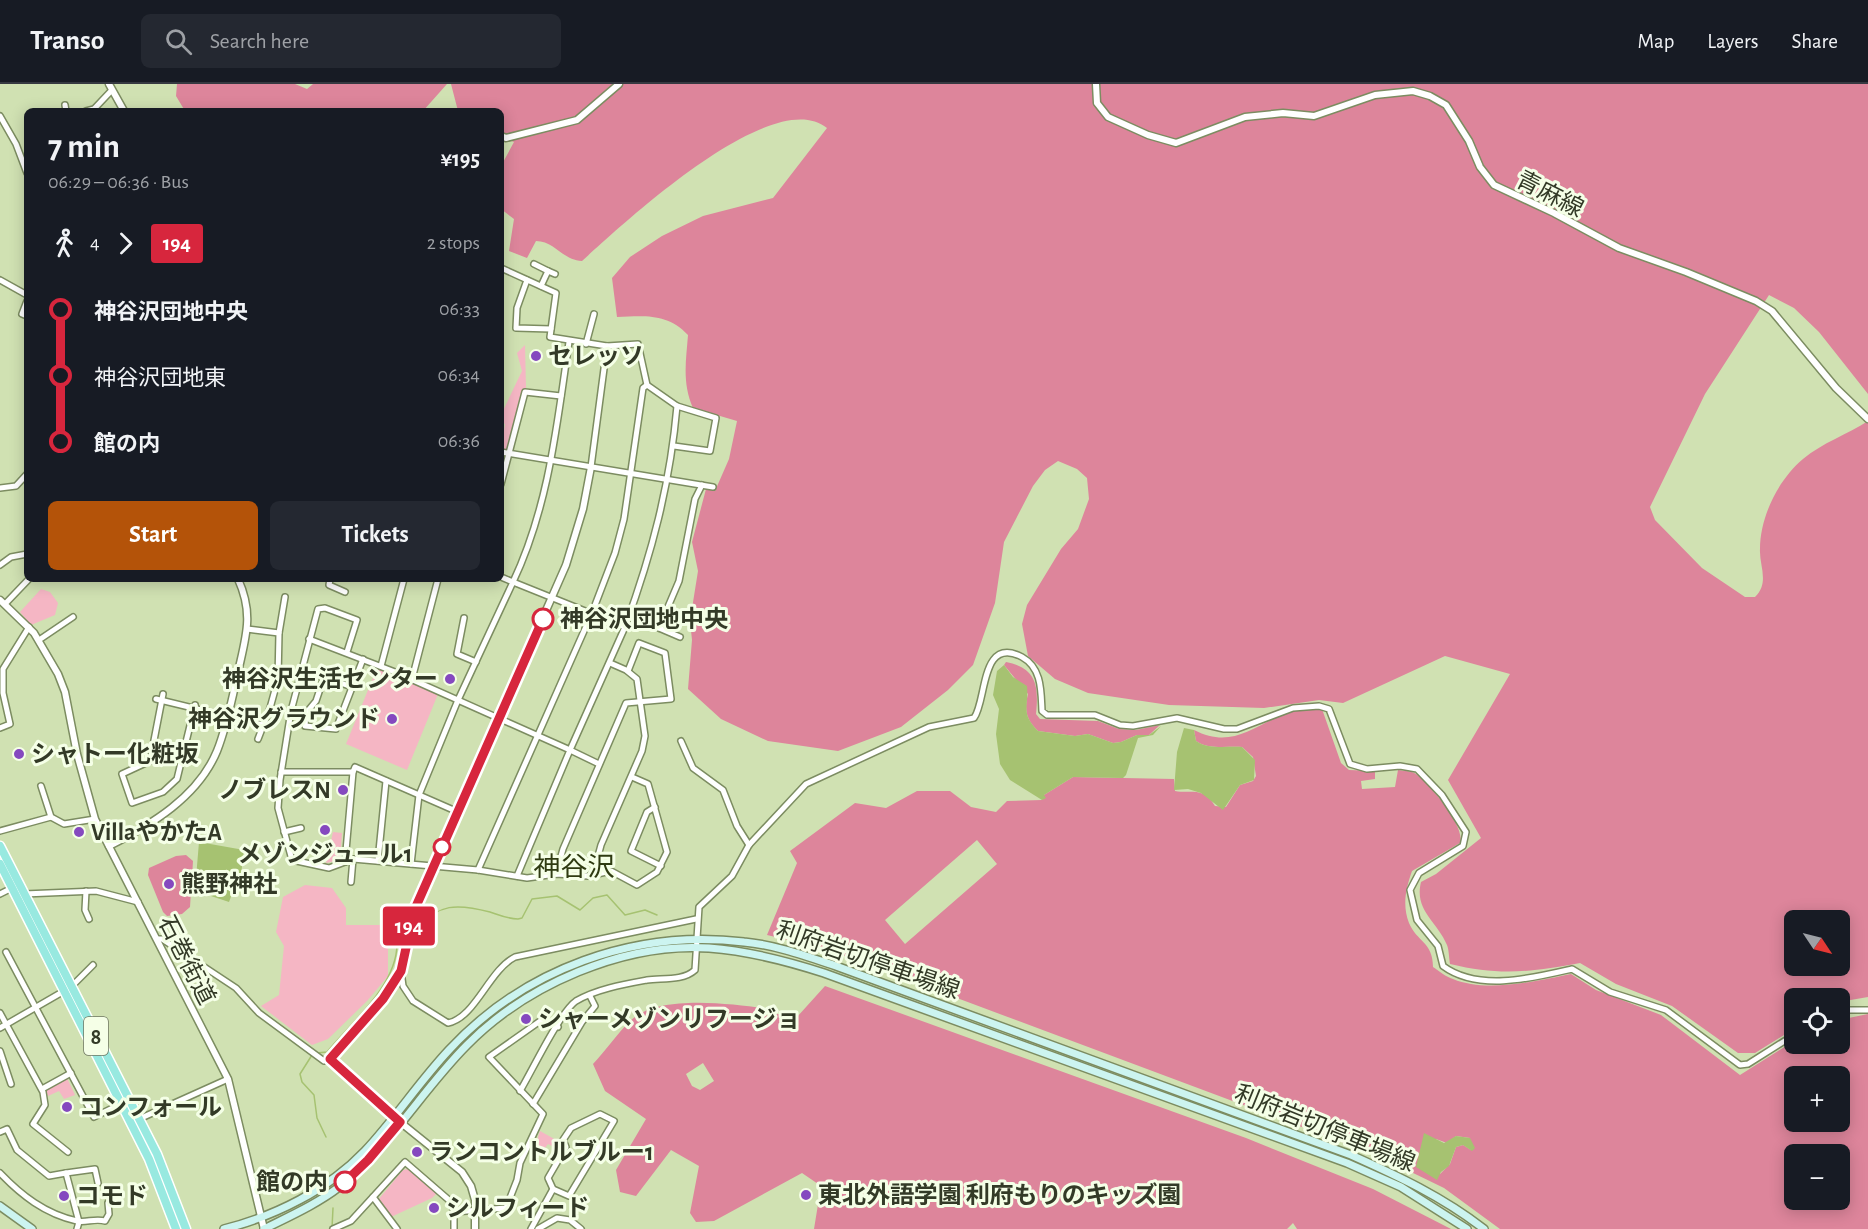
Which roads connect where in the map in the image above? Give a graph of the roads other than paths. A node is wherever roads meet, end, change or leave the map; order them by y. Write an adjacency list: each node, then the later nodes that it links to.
1 (619, 84): 7 (street)
2 (1095, 84): 25 (street, 青麻線)
3 (111, 87): 4 (street); 5 (street)
4 (95, 108)
5 (122, 108)
6 (0, 116): 8 (street)
7 (504, 137)
8 (24, 165)
9 (534, 264): 11 (street)
10 (504, 269): 14 (street)
11 (548, 271): 12 (street); 15 (street)
12 (555, 274)
13 (0, 280): 16 (street)
14 (527, 280): 15 (street); 18 (street)
15 (541, 286): 18 (street)
16 (24, 293)
17 (594, 314): 20 (street)
18 (551, 329): 19 (street)
19 (569, 342): 20 (street); 23 (street)
20 (586, 344): 21 (street)
21 (607, 346): 22 (street); 30 (street)
22 (647, 386): 24 (street); 32 (street)
23 (561, 396): 28 (street); 29 (street)
24 (677, 406): 26 (street); 26 (street)
25 (1868, 419)
26 (674, 446): 34 (street)
27 (504, 453): 28 (street)
28 (510, 454): 29 (street); 31 (street)
29 (551, 461): 30 (street); 46 (street)
30 (591, 467): 32 (street); 49 (street)
31 (504, 474)
32 (630, 474): 34 (street); 51 (street)
33 (24, 477): 37 (street)
34 (667, 479): 35 (street); 52 (street)
35 (702, 485): 36 (street); 57 (street)
36 (713, 487)
37 (0, 488)
38 (24, 555): 39 (street)
39 (0, 566)
40 (504, 578): 46 (street)
41 (26, 582): 50 (street)
42 (239, 582): 58 (street)
43 (330, 582): 47 (street)
44 (403, 582): 67 (street)
45 (437, 582): 71 (street)
46 (513, 582): 49 (street); 65 (street)
47 (345, 591)
48 (285, 597): 59 (street)
49 (552, 599): 51 (street); 78 (street)
50 (2, 602): 55 (street, 石巻街道)
51 (592, 613): 56 (street); 81 (street)
52 (630, 615): 56 (street); 57 (street)
53 (73, 617): 62 (street)
54 (464, 618): 65 (street)
55 (29, 627): 62 (street, 石巻街道); 73 (street)
56 (626, 627): 66 (street)
57 (659, 627): 60 (street)
58 (247, 629): 59 (street); 77 (street)
59 (279, 633): 79 (street)
60 (680, 637)
61 (309, 639): 63 (street); 63 (street); 68 (street)
62 (39, 640): 95 (street, 石巻街道)
63 (347, 652): 64 (street)
64 (363, 659): 67 (street); 72 (street)
65 (476, 662): 74 (street)
66 (610, 663): 69 (street); 84 (street)
67 (381, 666): 71 (street)
68 (301, 669): 70 (street); 86 (street)
69 (628, 671): 75 (street); 75 (street)
70 (324, 677): 72 (street); 72 (street)
71 (412, 679): 74 (street)
72 (352, 687)
73 (2, 693): 80 (street)
74 (458, 700): 78 (street); 91 (street)
75 (641, 702): 85 (street); 88 (street)
76 (195, 707): 76 (street); 77 (street)
77 (227, 718): 79 (street); 101 (street)
78 (499, 718): 81 (street); 93 (street)
79 (263, 725): 82 (street)
80 (0, 728)
81 (537, 735): 84 (street); 109 (street)
82 (258, 739)
83 (681, 741): 99 (street)
84 (570, 750): 85 (street); 111 (street)
85 (599, 764): 110 (street)
86 (281, 772): 87 (street); 98 (street)
87 (353, 772): 89 (street); 104 (street)
88 (632, 777): 92 (street); 112 (street)
89 (386, 781): 91 (street); 103 (street)
90 (41, 786): 94 (street)
91 (419, 795): 93 (street); 106 (street)
92 (655, 807): 108 (street); 108 (street)
93 (458, 812): 107 (street)
94 (51, 817): 95 (street); 97 (street)
95 (95, 819): 101 (street, 石巻街道)
96 (301, 828): 98 (street)
97 (0, 831)
98 (284, 832): 104 (street)
99 (749, 845): 120 (street); 136 (street)
100 (0, 846): 117 (main road, 8)
101 (109, 846): 118 (street, 石巻街道)
102 (353, 859): 103 (street); 104 (street); 113 (street)
103 (378, 861): 106 (street)
104 (345, 862)
105 (0, 864): 114 (main road, 8)
106 (411, 864): 107 (street)
107 (434, 865): 109 (street); 126 (street)
108 (661, 866): 112 (street)
109 (478, 870): 111 (street)
110 (556, 874): 111 (street); 112 (street)
111 (517, 876)
112 (592, 876)
113 (351, 882)
114 (12, 888): 116 (street); 127 (main road, 8)
115 (86, 891): 117 (street); 118 (street); 119 (street)
116 (0, 894)
117 (24, 894): 127 (main road, 8)
118 (138, 902): 121 (street, 石巻街道)
119 (89, 919)
120 (696, 919): 122 (street); 126 (street)
121 (157, 939): 138 (street); 140 (street, 石巻街道)
122 (696, 940): 123 (street); 146 (main road, 利府岩切停車場線); 176 (main road, 利府岩切停車場線)
123 (696, 949): 128 (street); 148 (main road, 利府岩切停車場線); 175 (main road, 利府岩切停車場線)
124 (6, 952): 129 (street)
125 (93, 965): 127 (street)
126 (401, 971): 138 (street)
127 (68, 989): 129 (street); 144 (main road, 8); 147 (main road, 8)
128 (590, 996): 134 (street); 145 (street)
129 (37, 1006): 133 (street); 139 (street)
130 (1850, 1010): 131 (street)
131 (1868, 1010)
132 (0, 1013): 133 (street)
133 (7, 1023): 135 (street); 142 (street)
134 (558, 1027): 143 (street); 143 (street)
135 (0, 1028)
136 (1784, 1041)
137 (0, 1051): 141 (street)
138 (330, 1059): 146 (street)
139 (71, 1073): 142 (street); 144 (street)
140 (228, 1079): 147 (street); 160 (street, 石巻街道)
141 (11, 1084)
142 (42, 1089): 150 (street)
143 (520, 1091): 145 (street)
144 (121, 1104): 165 (main road, 8)
145 (533, 1104): 158 (street)
146 (393, 1116): 148 (street); 160 (main road, 利府岩切停車場線)
147 (139, 1119): 166 (main road, 8)
148 (400, 1122): 158 (street); 168 (main road, 利府岩切停車場線)
149 (0, 1132): 152 (street)
150 (68, 1152)
151 (0, 1173): 161 (street)
152 (66, 1173): 153 (street); 161 (street)
153 (98, 1183)
154 (553, 1189): 154 (street); 172 (street)
155 (373, 1197): 159 (street); 163 (street); 169 (street)
156 (108, 1203): 161 (street)
157 (0, 1206): 162 (main road)
158 (476, 1210): 159 (street); 171 (street)
159 (454, 1212): 170 (street)
160 (261, 1218): 167 (main road, 利府岩切停車場線); 168 (street, 石巻街道)
161 (79, 1222): 164 (street)
162 (30, 1228)
163 (334, 1228)
164 (77, 1229)
165 (176, 1229)
166 (186, 1229)
167 (224, 1229)
168 (264, 1229)
169 (397, 1229)
170 (454, 1229)
171 (476, 1229)
172 (531, 1229)
173 (538, 1229): 174 (street)
174 (581, 1229)
175 (1467, 1229)
176 (1484, 1229)

